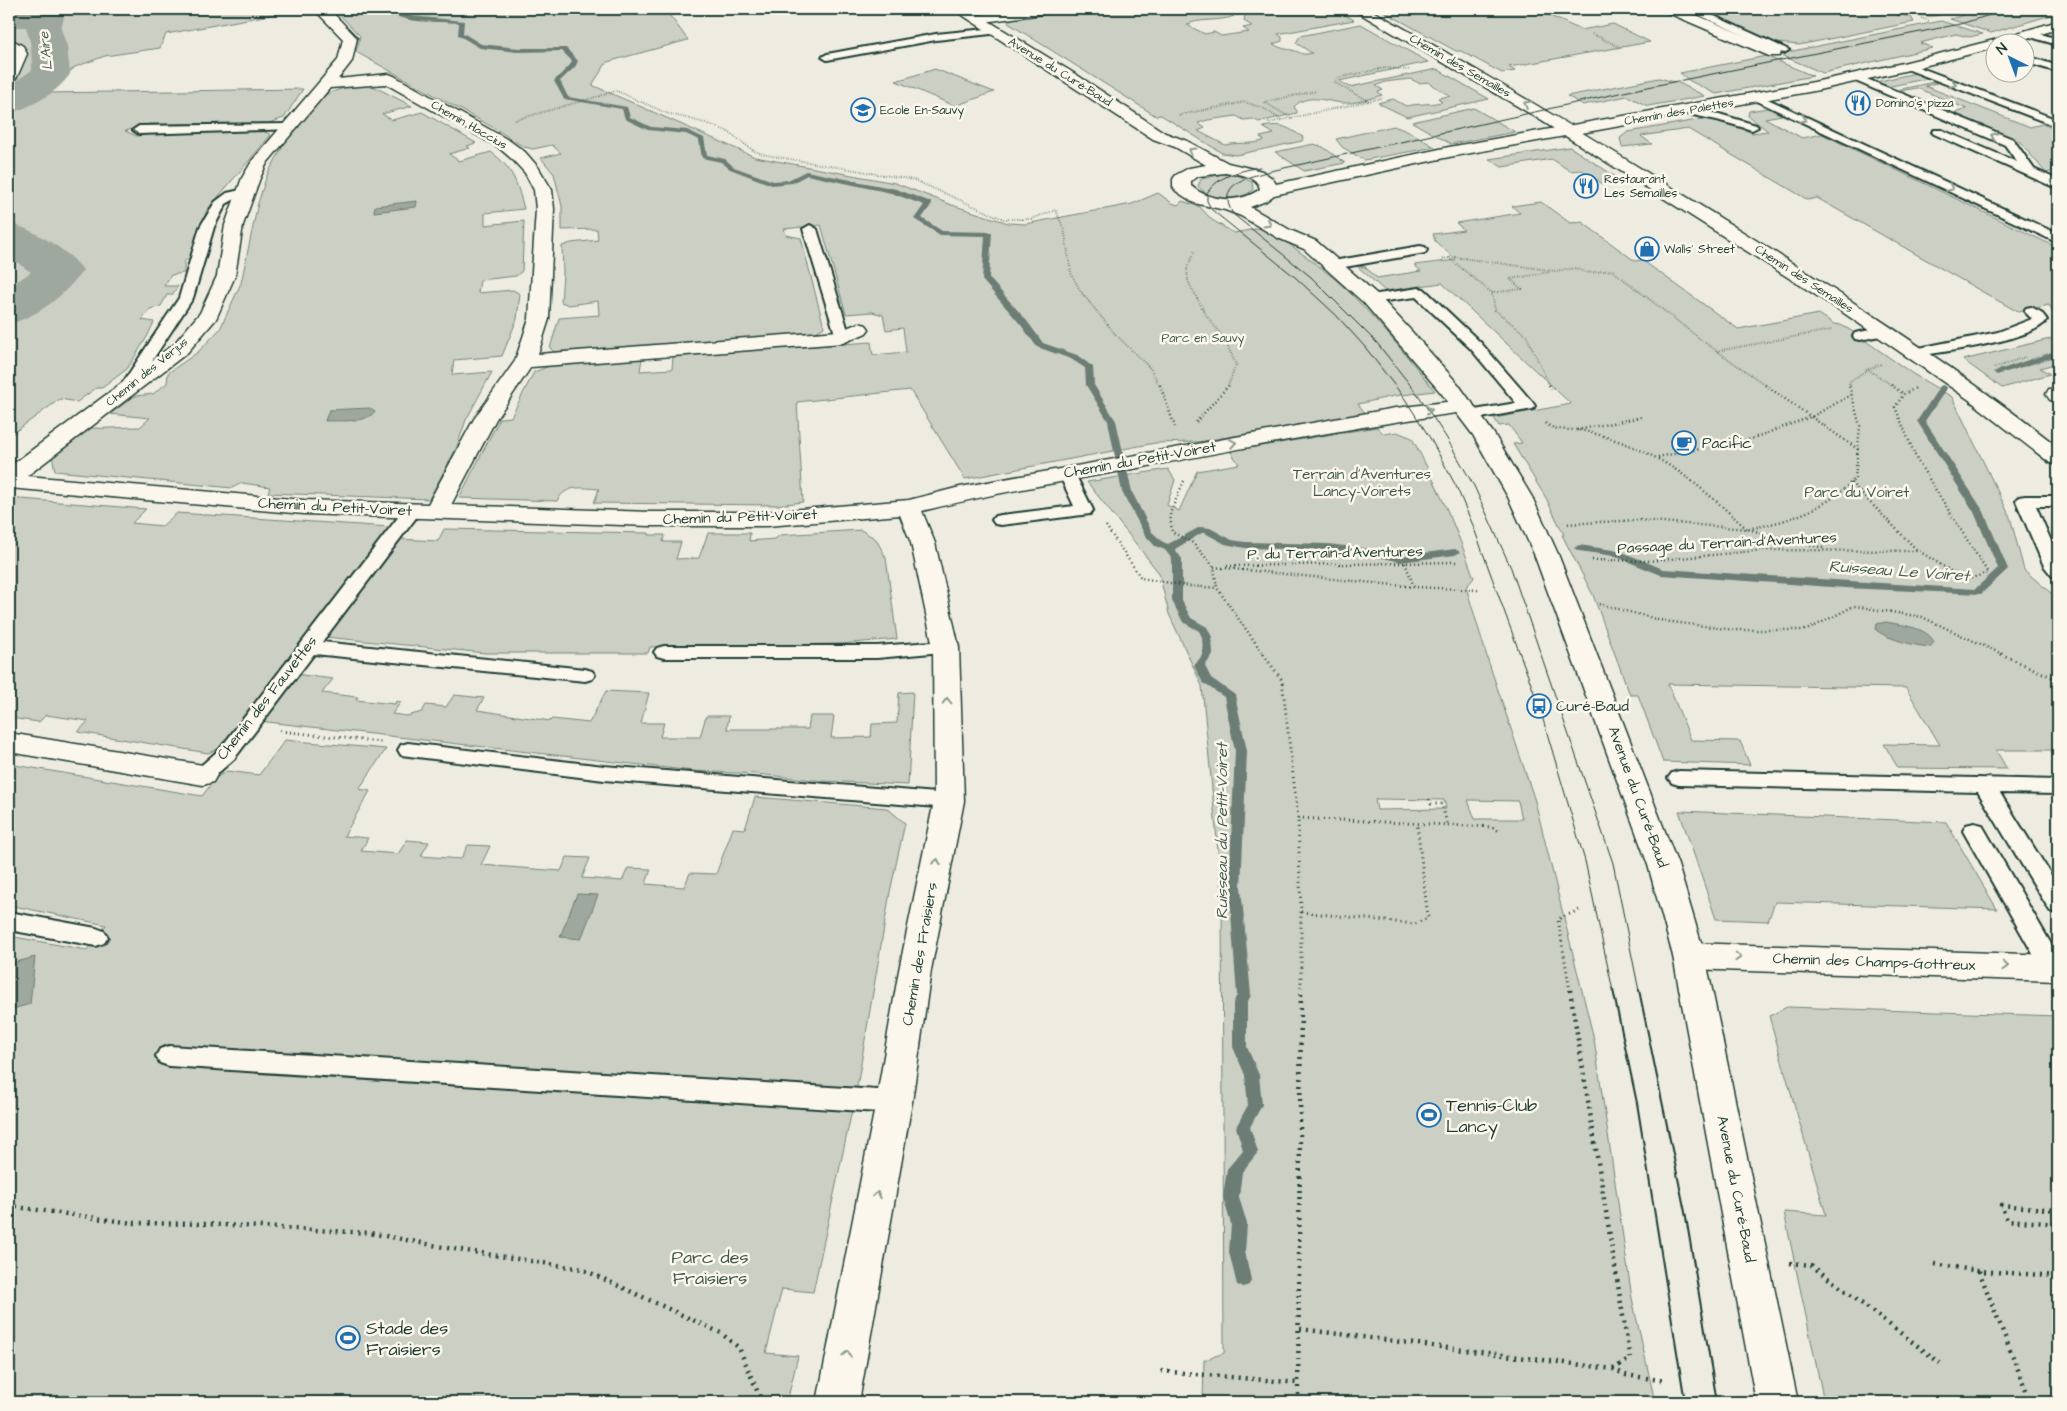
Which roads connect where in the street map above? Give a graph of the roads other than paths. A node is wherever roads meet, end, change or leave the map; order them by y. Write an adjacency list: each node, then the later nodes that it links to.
1 (321, 9): 18 (street)
2 (960, 9): 7 (street, Avenue du Curé-Baud)
3 (1049, 9): 7 (street)
4 (1359, 9): 31 (street, Chemin des Semailles, one-way to 4)
5 (1671, 9): 15 (street)
6 (1691, 9): 15 (lane)
7 (977, 19): 9 (street, Avenue du Curé-Baud)
8 (2058, 25): 10 (street, Chemin des Palettes)
9 (996, 32): 16 (lane); 33 (street, Avenue du Curé-Baud)
10 (2034, 33)
11 (2034, 35): 13 (lane)
12 (9, 42): 21 (street)
13 (2058, 42)
14 (1984, 47): 19 (street, Chemin des Palettes)
15 (1779, 52)
16 (827, 58)
17 (2034, 62): 20 (lane)
18 (356, 64): 23 (street, Chemin Haccius); 24 (street, Chemin des Verjus)
19 (1908, 66): 22 (street, Chemin des Palettes); 28 (lane, one-way to 28)
20 (2058, 70)
21 (9, 77)
22 (1857, 78): 25 (street, Chemin des Palettes); 35 (lane, one-way to 22)
23 (389, 79): 24 (street); 52 (street, Chemin Haccius)
24 (326, 84): 29 (street, Chemin des Verjus)
25 (1760, 98): 26 (street, Chemin des Palettes); 42 (lane, one-way to 42)
26 (1741, 101): 27 (street, Chemin des Palettes); 27 (lane)
27 (1687, 111): 31 (street, Chemin des Palettes)
28 (2058, 124)
29 (290, 126): 30 (lane); 39 (street, Chemin des Verjus)
30 (139, 130)
31 (1568, 130): 38 (street, Chemin des Palettes); 48 (street, Chemin des Semailles)
32 (1938, 132): 35 (lane)
33 (1159, 136): 34 (street, Avenue du Curé-Baud, one-way to 33); 36 (street, Avenue du Curé-Baud)
34 (1225, 168): 36 (street); 38 (street)
35 (2030, 172): 37 (lane)
36 (1187, 175): 40 (street)
37 (2058, 185)
38 (1265, 188): 40 (street, Chemin des Palettes); 43 (street, Avenue du Curé-Baud)
39 (245, 193): 53 (lane); 53 (street, Chemin des Verjus)
40 (1226, 204): 43 (street, Avenue du Curé-Baud, one-way to 43)
41 (810, 229): 49 (lane)
42 (2058, 239)
43 (1310, 246): 45 (street, Avenue du Curé-Baud)
44 (1420, 250): 45 (lane)
45 (1333, 265): 46 (street, Avenue du Curé-Baud)
46 (1371, 299): 54 (street, Avenue du Curé-Baud); 54 (lane)
47 (2031, 311): 51 (lane)
48 (1885, 331): 50 (lane); 51 (street, Chemin des Semailles)
49 (851, 333): 52 (street)
50 (1860, 336)
51 (1919, 352): 55 (street, Chemin des Semailles)
52 (525, 360): 62 (street, Chemin Haccius)
53 (124, 393): 57 (street, Chemin des Verjus)
54 (1466, 410): 56 (street, Chemin du Petit-Voiret, one-way to 54); 80 (street, Avenue du Curé-Baud)
55 (2058, 458)
56 (1075, 472): 60 (street, Chemin du Petit-Voiret); 63 (lane)
57 (9, 478)
58 (9, 482): 61 (street, Chemin du Petit-Voiret)
59 (2058, 501): 64 (lane)
60 (908, 507): 62 (street, Chemin du Petit-Voiret); 66 (street, Chemin des Fraisiers)
61 (412, 511): 62 (street, Chemin du Petit-Voiret); 65 (lane, Chemin des Fauvettes)
62 (436, 512)
63 (1001, 520)
64 (2058, 572)
65 (308, 647): 68 (lane); 71 (lane, Chemin des Fauvettes)
66 (946, 647): 67 (lane); 75 (street, Chemin des Fraisiers, one-way to 66)
67 (664, 652)
68 (585, 675)
69 (9, 742): 71 (street, Chemin des Fauvettes)
70 (408, 750): 75 (lane)
71 (203, 775)
72 (1679, 778): 73 (lane)
73 (1984, 785): 74 (lane); 77 (lane)
74 (2058, 787)
75 (949, 802): 83 (street, Chemin des Fraisiers, one-way to 75)
76 (1974, 831): 81 (lane)
77 (2058, 905)
78 (9, 920): 79 (lane)
79 (96, 937)
80 (1689, 956): 81 (street, Chemin des Champs-Gottreux, one-way to 81); 85 (street, Avenue du Curé-Baud)
81 (2056, 968)
82 (169, 1056): 83 (lane)
83 (894, 1102): 84 (street, Chemin des Fraisiers, one-way to 83)
84 (838, 1402)
85 (1778, 1402)

